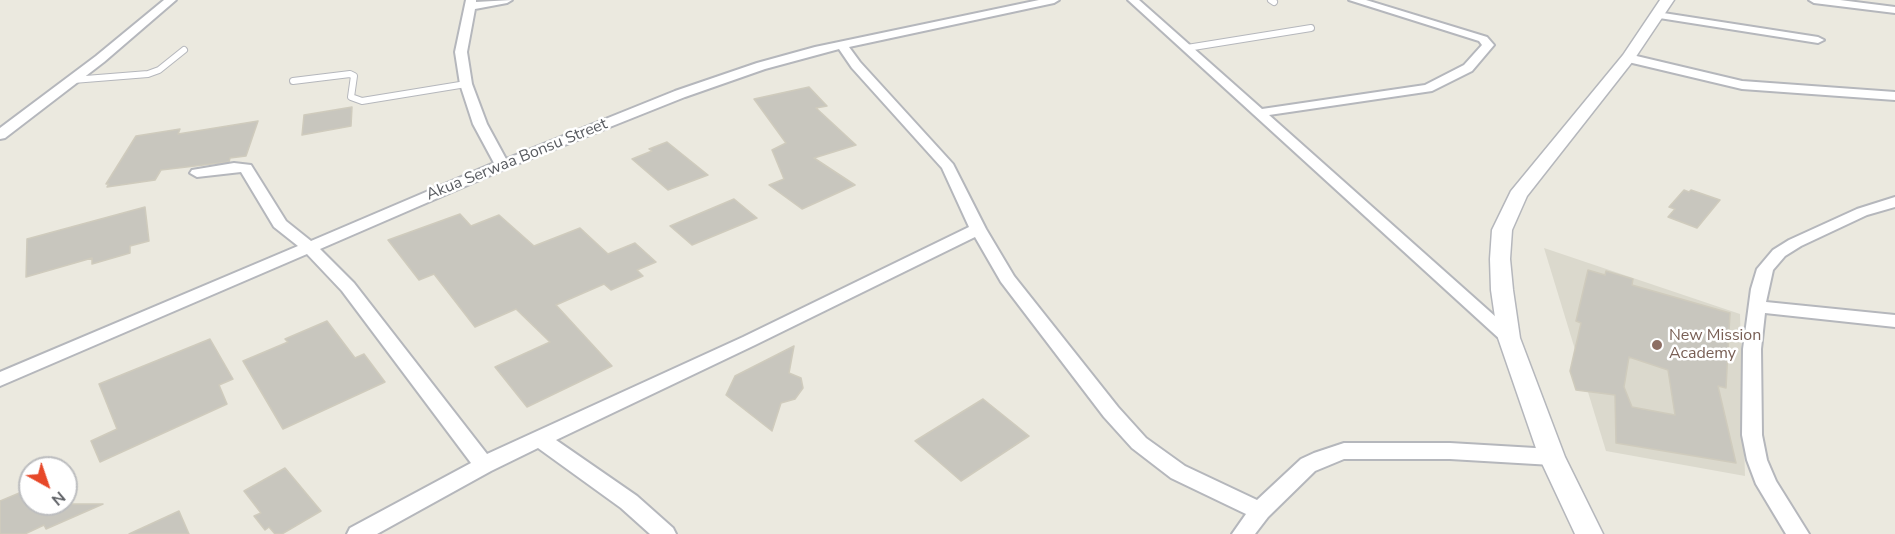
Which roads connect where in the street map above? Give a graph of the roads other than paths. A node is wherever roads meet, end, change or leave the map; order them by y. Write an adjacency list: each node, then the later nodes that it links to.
1 (171, 0): 16 (street)
2 (507, 0): 7 (street)
3 (1054, 0): 12 (street, Akua Serwaa Bonsu Street)
4 (1133, 0): 13 (street)
5 (1354, 0): 20 (street)
6 (1815, 0): 9 (street)
7 (469, 4): 18 (street)
8 (1662, 7): 11 (street); 15 (street)
9 (1895, 10)
10 (1311, 28): 13 (lane)
11 (1818, 40)
12 (842, 45): 22 (street, Akua Serwaa Bonsu Street); 25 (street)
13 (1187, 48): 20 (street)
14 (184, 50): 16 (lane)
15 (1628, 58): 19 (street); 29 (street)
16 (72, 80): 21 (street)
17 (293, 81): 18 (lane)
18 (466, 84): 22 (street)
19 (1895, 96)
20 (1259, 113): 29 (street)
21 (0, 135)
22 (502, 165): 26 (street, Akua Serwaa Bonsu Street)
23 (197, 173): 26 (street)
24 (1895, 202): 27 (street)
25 (978, 229): 31 (street); 34 (street)
26 (309, 247): 30 (street, Akua Serwaa Bonsu Street); 33 (street)
27 (1758, 307): 28 (street); 39 (street)
28 (1895, 321)
29 (1509, 338): 32 (street)
30 (0, 380)
31 (540, 439): 33 (street); 36 (street)
32 (1552, 457): 34 (street); 38 (street)
33 (484, 465): 35 (street)
34 (1260, 511): 37 (street)
35 (358, 534)
36 (665, 534)
37 (1243, 534)
38 (1589, 534)
39 (1798, 534)

